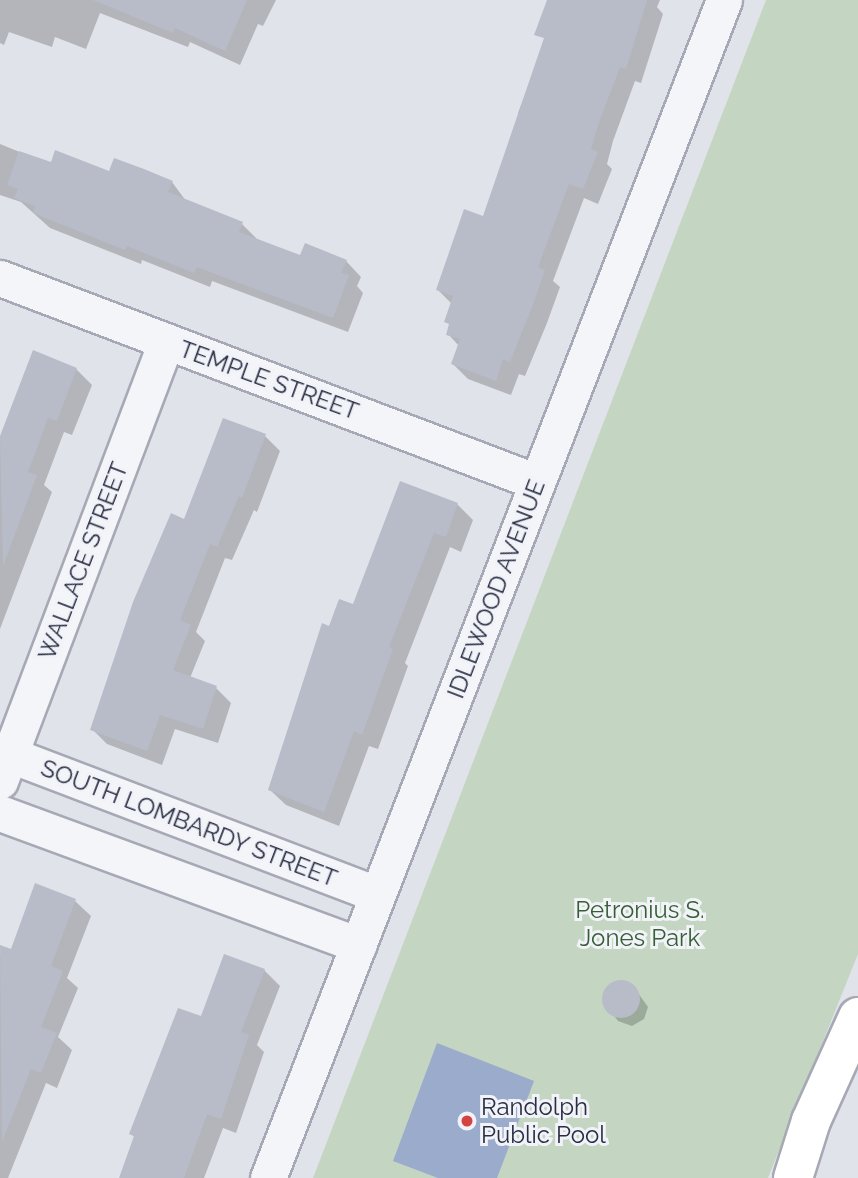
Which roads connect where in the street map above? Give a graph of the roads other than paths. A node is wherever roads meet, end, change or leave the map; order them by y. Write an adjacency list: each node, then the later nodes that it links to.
1 (724, 0): 4 (street, IDLEWOOD AVENUE)
2 (0, 278): 3 (street, TEMPLE STREET)
3 (166, 341): 4 (street, TEMPLE STREET); 5 (street, WALLACE STREET)
4 (537, 482): 7 (street, IDLEWOOD AVENUE)
5 (3, 762): 7 (street, SOUTH LOMBARDY STREET)
6 (0, 813): 8 (street)
7 (377, 894): 8 (street, IDLEWOOD AVENUE)
8 (358, 945): 10 (street, IDLEWOOD AVENUE)
9 (858, 1017): 11 (street)
10 (268, 1178)
11 (793, 1178)

